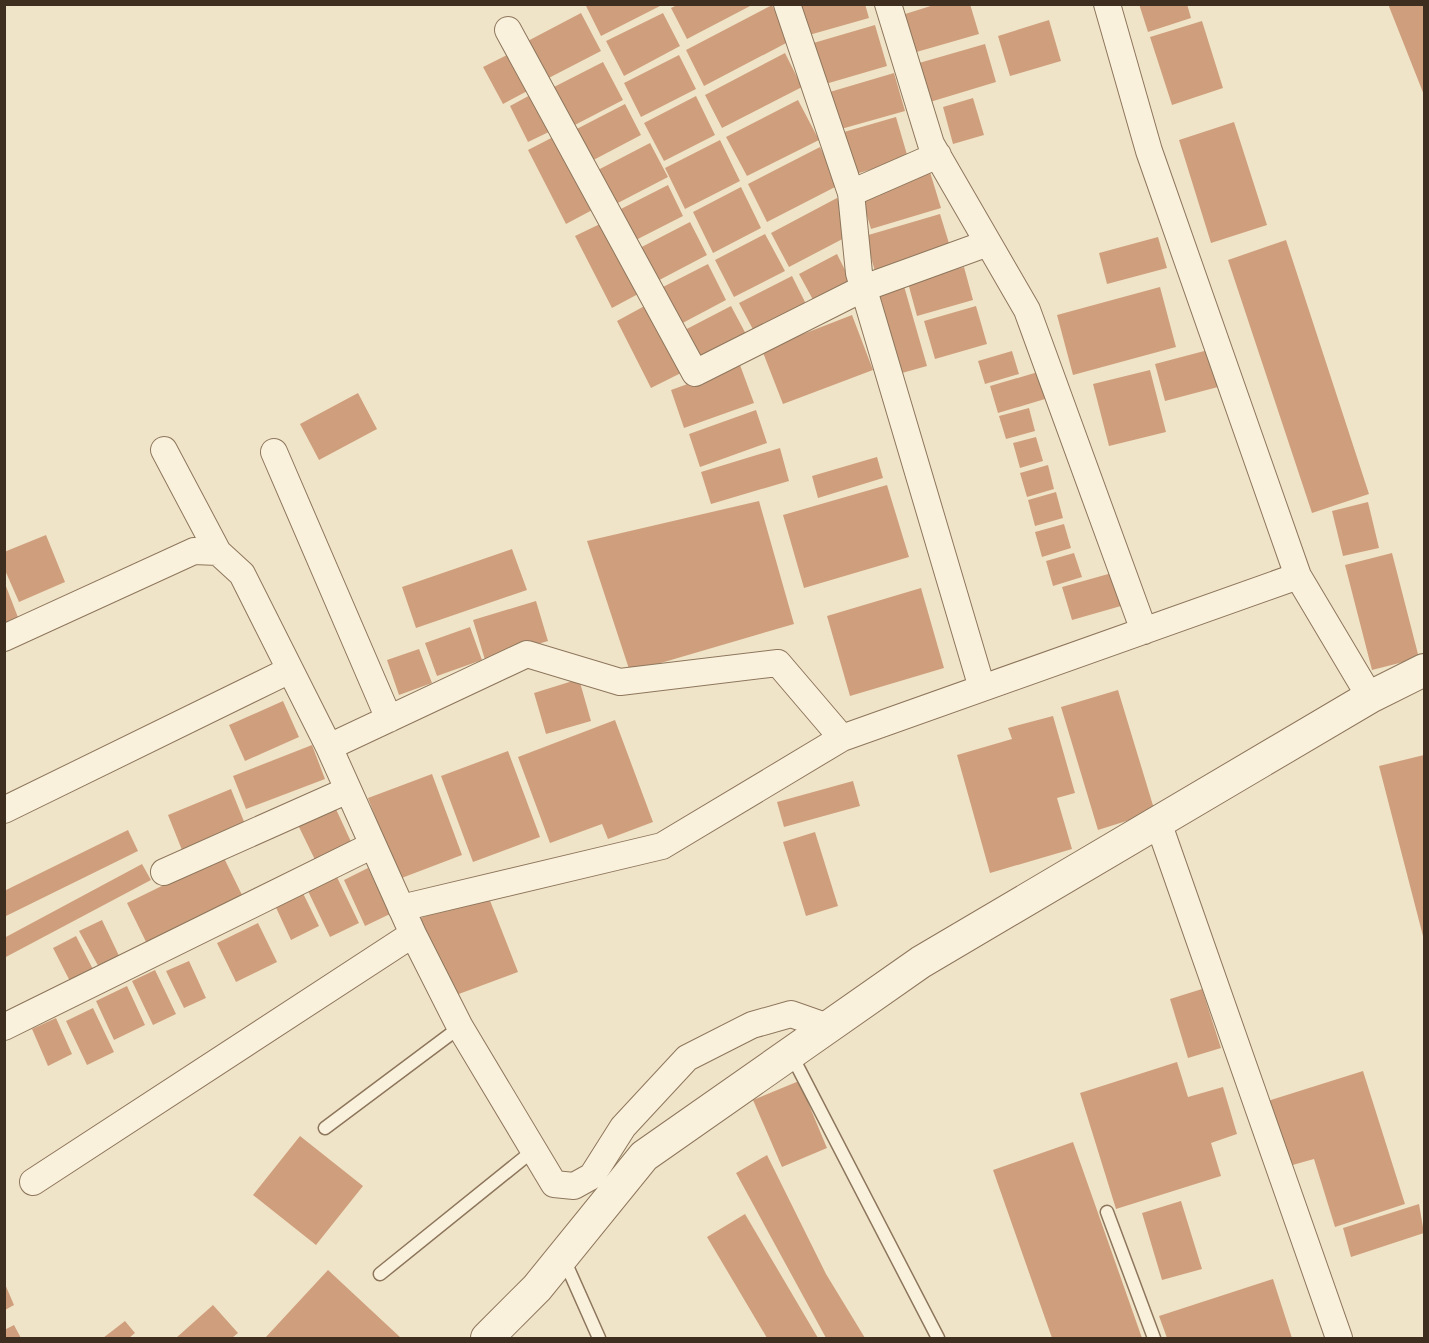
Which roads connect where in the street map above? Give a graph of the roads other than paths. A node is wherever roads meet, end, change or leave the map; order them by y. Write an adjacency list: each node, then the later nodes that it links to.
1 (787, 4): 6 (street)
2 (888, 4): 5 (street)
3 (1107, 4): 12 (street)
4 (508, 30): 8 (street)
5 (938, 154): 6 (street); 7 (street)
6 (852, 193): 8 (street)
7 (988, 243): 8 (street); 13 (street)
8 (864, 288): 17 (street)
9 (164, 450): 11 (street)
10 (274, 452): 19 (street)
11 (218, 552): 14 (street); 15 (street)
12 (1298, 576): 13 (street); 18 (street)
13 (1144, 631): 17 (street)
14 (4, 638)
15 (290, 670): 21 (street); 23 (street)
16 (1425, 670): 18 (street)
17 (982, 688): 20 (street)
18 (1370, 697): 24 (street)
19 (389, 719): 20 (street); 21 (street)
20 (842, 738): 27 (street)
21 (329, 747): 22 (street)
22 (348, 790): 25 (street); 26 (street)
23 (4, 810)
24 (1158, 822): 31 (street); 43 (street)
25 (372, 846): 27 (street); 29 (street)
26 (164, 872)
27 (401, 908): 28 (street)
28 (413, 934): 30 (street); 35 (street)
29 (4, 1027)
30 (460, 1027): 33 (lane); 34 (street)
31 (828, 1027): 32 (street); 34 (street)
32 (790, 1053): 37 (street); 41 (lane)
33 (325, 1128)
34 (535, 1149): 38 (lane)
35 (33, 1182)
36 (1107, 1212): 42 (lane)
37 (563, 1256): 39 (street); 40 (lane)
38 (380, 1274)
39 (487, 1338)
40 (599, 1338)
41 (938, 1338)
42 (1154, 1338)
43 (1339, 1338)

